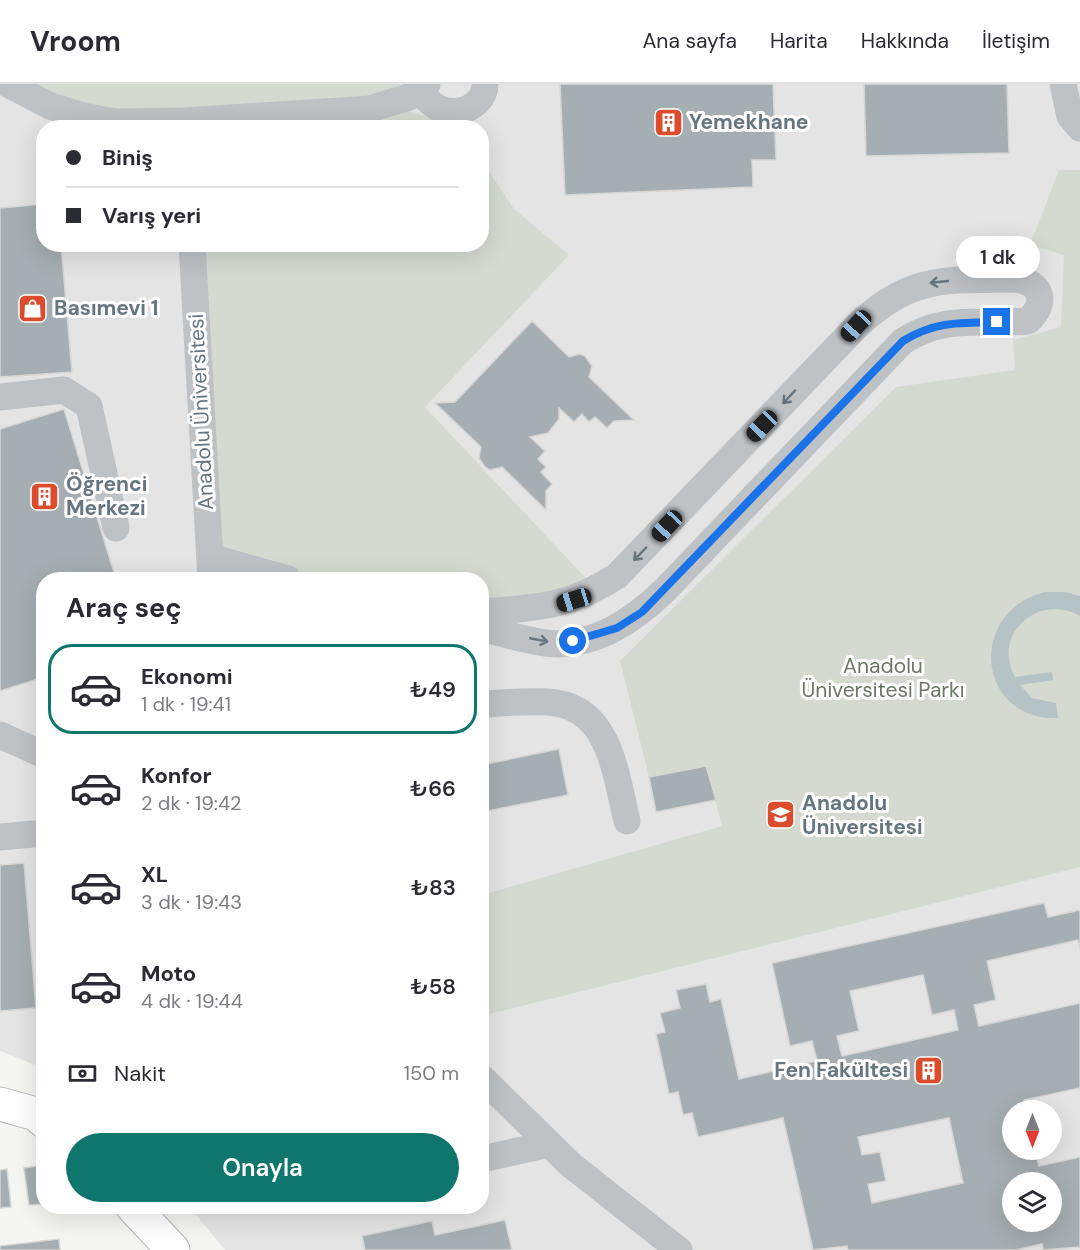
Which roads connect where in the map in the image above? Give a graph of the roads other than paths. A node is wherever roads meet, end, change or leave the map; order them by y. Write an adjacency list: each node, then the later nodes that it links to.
1 (8, 84): 5 (street)
2 (485, 84): 4 (street)
3 (1063, 84): 7 (street)
4 (426, 92): 6 (street)
5 (105, 120)
6 (234, 120)
7 (1080, 128)
8 (192, 252): 13 (street, Anadolu Üniversitesi)
9 (876, 307): 10 (street); 10 (street, one-way to 9); 15 (street, one-way to 15)
10 (903, 341): 16 (street, one-way to 10)
11 (0, 397): 12 (street)
12 (116, 528)
13 (211, 568): 14 (street)
14 (239, 572)
15 (489, 611)
16 (489, 630)
17 (489, 704): 20 (street)
18 (0, 735): 19 (street)
19 (36, 751)
20 (627, 821)
21 (36, 834): 22 (street)
22 (0, 837)
23 (489, 1085): 26 (street)
24 (0, 1104): 25 (main road)
25 (36, 1114)
26 (549, 1144): 27 (street); 30 (street)
27 (489, 1157)
28 (139, 1214): 29 (main road)
29 (170, 1248)
30 (679, 1250)

